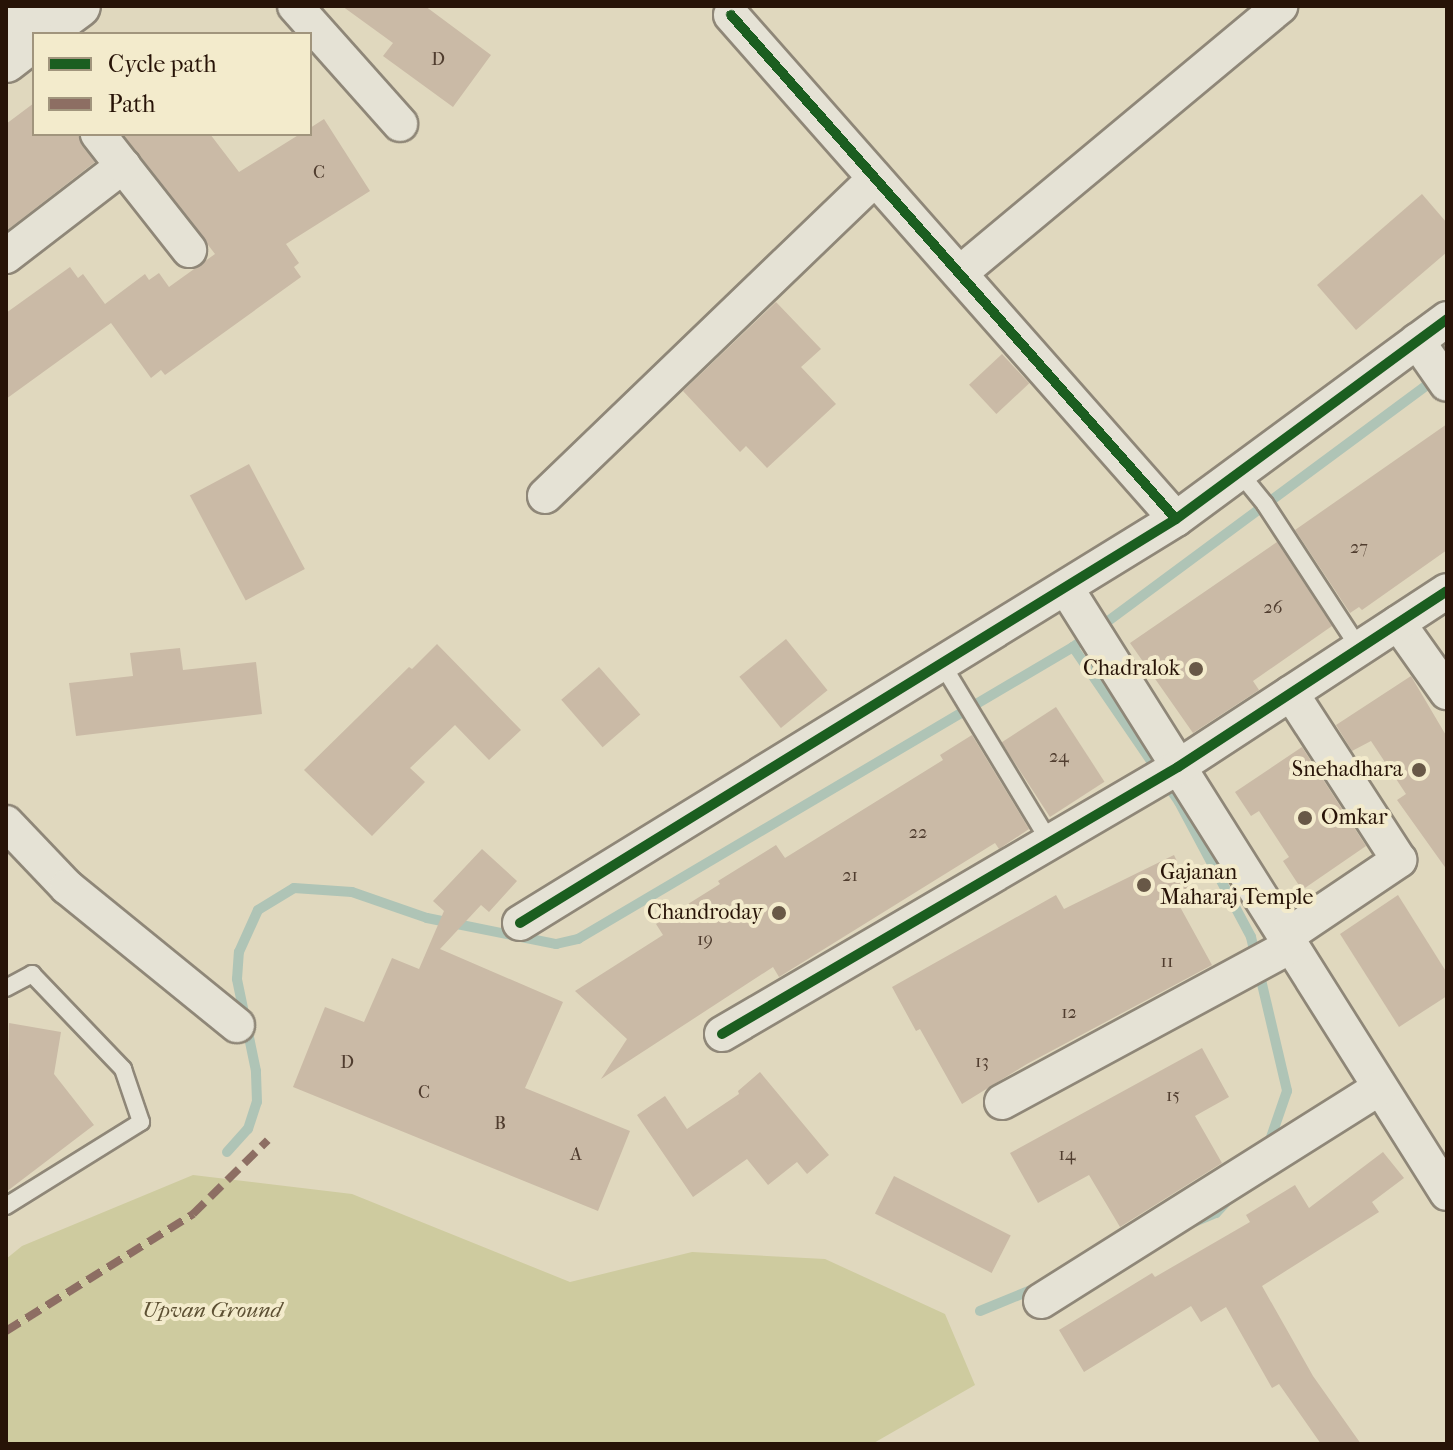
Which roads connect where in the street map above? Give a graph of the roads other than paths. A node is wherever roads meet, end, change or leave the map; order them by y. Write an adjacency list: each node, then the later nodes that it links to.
1 (79, 6): 5 (street)
2 (295, 6): 6 (street)
3 (1280, 6): 12 (street)
4 (731, 15): 9 (street)
5 (34, 32)
6 (400, 124)
7 (100, 136): 8 (street)
8 (123, 166): 10 (street); 11 (street)
9 (875, 178): 12 (street); 17 (street)
10 (189, 250)
11 (6, 256)
12 (960, 273): 18 (street)
13 (1447, 319): 14 (street)
14 (1417, 341): 15 (street); 16 (street)
15 (1447, 384)
16 (1239, 472): 18 (street); 22 (lane)
17 (545, 496)
18 (1176, 519): 19 (street)
19 (1066, 588): 23 (street); 26 (street)
20 (1447, 591): 21 (street)
21 (1398, 623): 22 (street); 24 (street)
22 (1360, 649): 25 (street)
23 (942, 664): 28 (lane); 29 (street)
24 (1447, 692)
25 (1291, 693): 26 (street); 30 (street)
26 (1178, 767): 28 (street); 30 (street)
27 (6, 823): 32 (street)
28 (1050, 842): 33 (street)
29 (520, 923)
30 (1287, 942): 34 (street); 35 (street)
31 (6, 988): 37 (lane)
32 (237, 1025)
33 (722, 1034)
34 (1379, 1088): 36 (street); 38 (street)
35 (1002, 1102)
36 (1447, 1193)
37 (6, 1206)
38 (1041, 1301)

